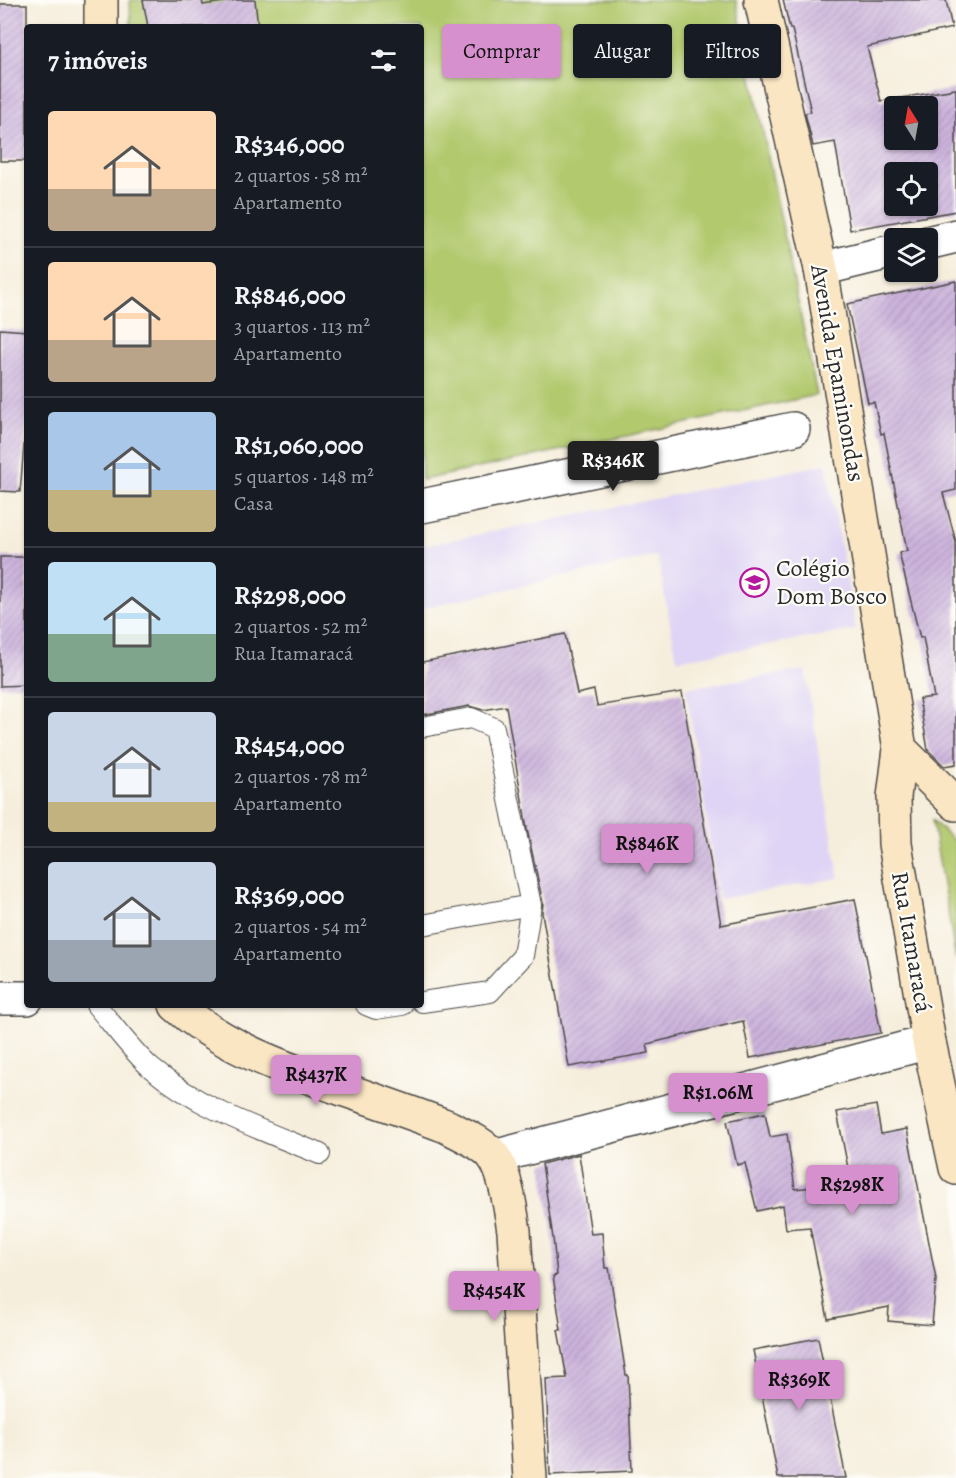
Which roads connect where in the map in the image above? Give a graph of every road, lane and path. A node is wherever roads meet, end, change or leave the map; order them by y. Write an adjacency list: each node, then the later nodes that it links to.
1 (101, 0): 3 (street)
2 (761, 0): 7 (street, Avenida Epaminondas)
3 (101, 24)
4 (956, 236): 5 (street)
5 (938, 240)
6 (884, 253): 7 (street)
7 (821, 269): 11 (street, Avenida Epaminondas)
8 (793, 429): 9 (street)
9 (424, 506)
10 (424, 727): 13 (lane)
11 (900, 749): 12 (street); 20 (street, Rua Itamaracá)
12 (956, 804)
13 (531, 905): 14 (lane); 17 (lane)
14 (424, 925)
15 (0, 998): 16 (street)
16 (24, 998)
17 (424, 1002)
18 (99, 1008): 21 (lane)
19 (179, 1008): 22 (street)
20 (929, 1042): 22 (street); 23 (street, Rua Itamaracá)
21 (320, 1154)
22 (494, 1157): 24 (street)
23 (956, 1168)
24 (530, 1478)

